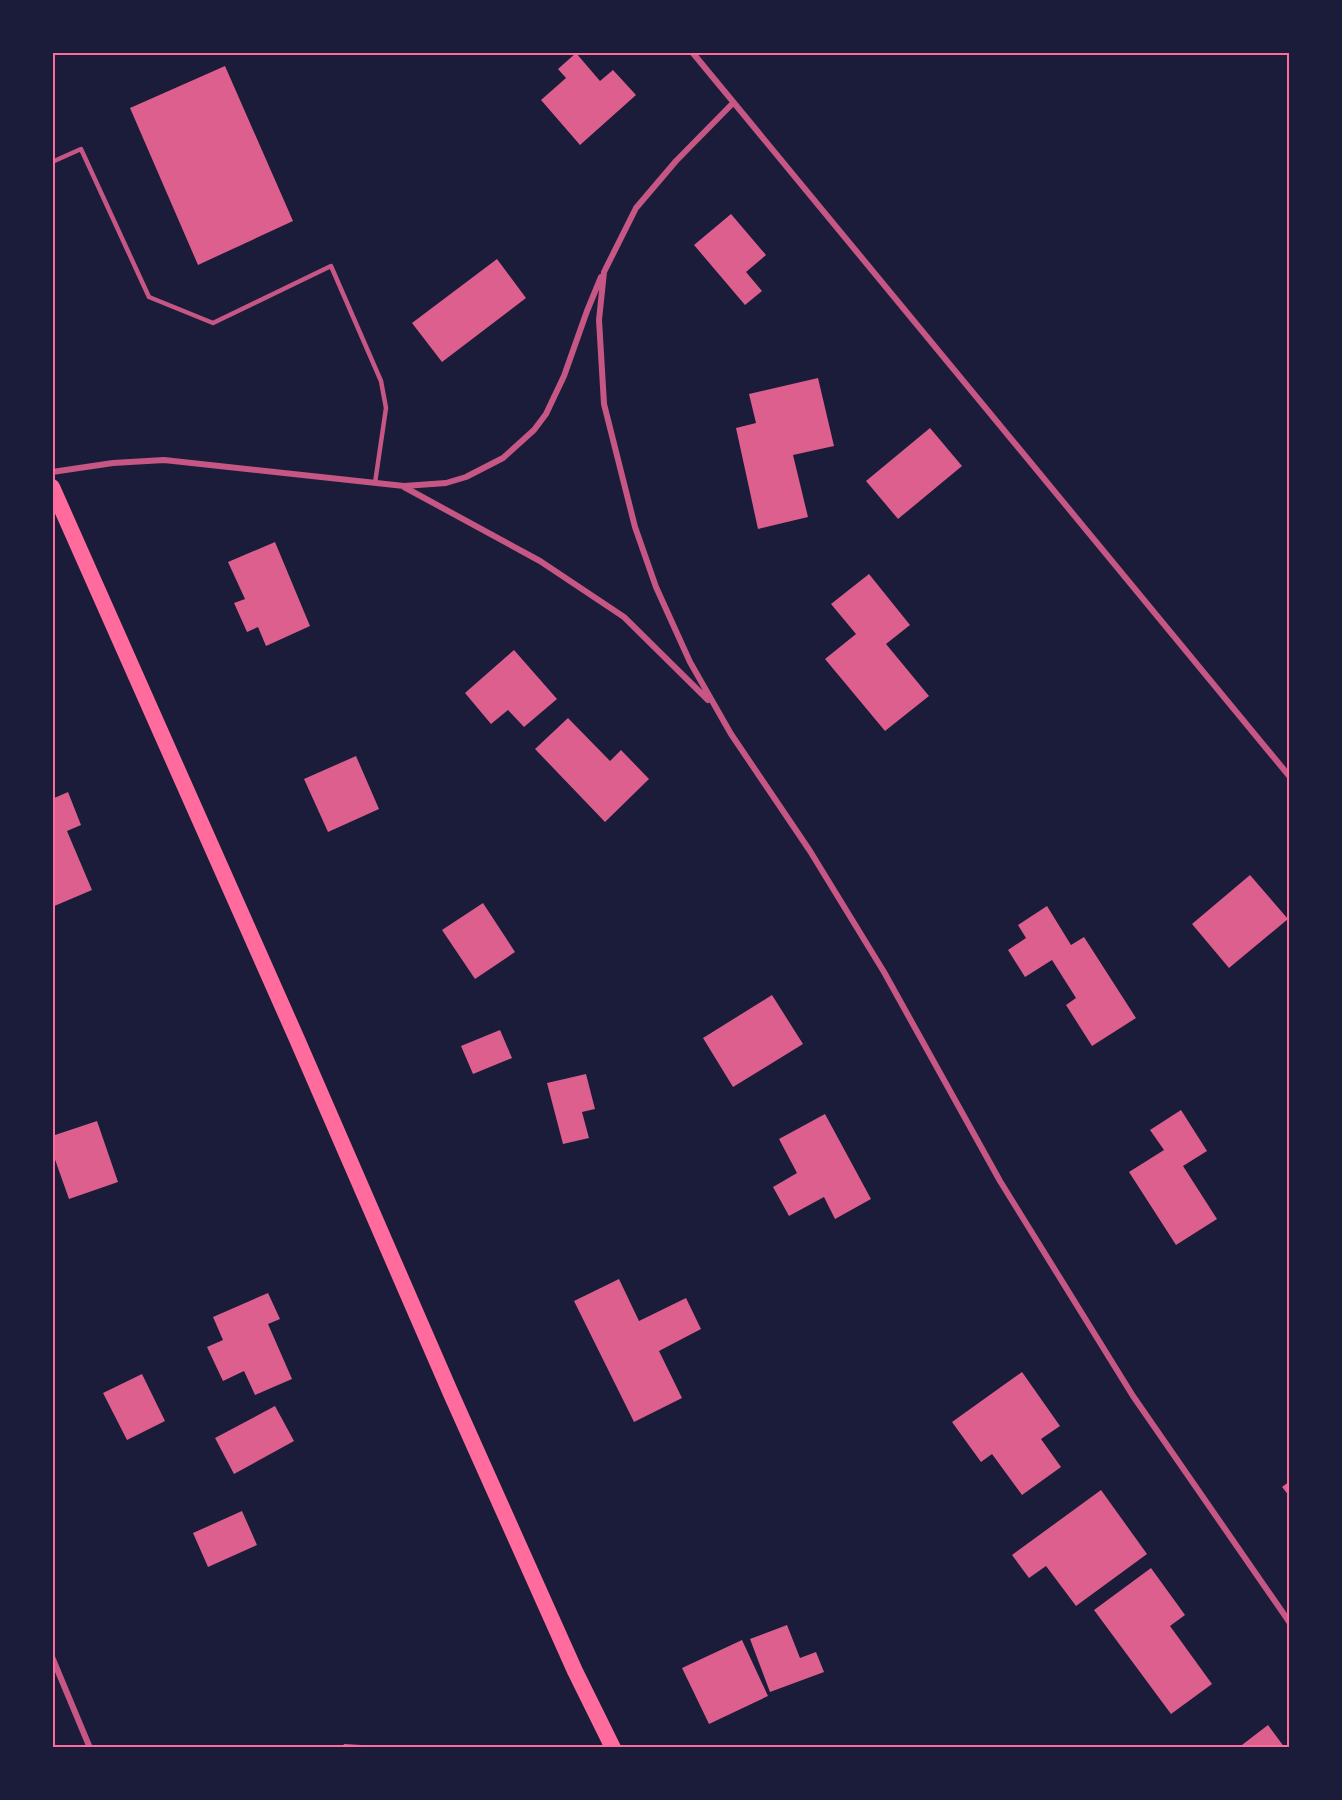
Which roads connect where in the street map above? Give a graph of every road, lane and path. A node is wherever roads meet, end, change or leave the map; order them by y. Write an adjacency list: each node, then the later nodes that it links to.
1 (692, 52): 2 (street)
2 (733, 103): 4 (street); 10 (street)
3 (52, 162): 6 (lane)
4 (604, 272): 7 (street); 9 (street)
5 (52, 472): 6 (street)
6 (375, 483): 7 (street)
7 (404, 486): 9 (street)
8 (52, 487): 14 (highway)
9 (714, 706): 11 (street)
10 (1290, 777)
11 (1290, 1623)
12 (52, 1657): 13 (street)
13 (90, 1748)
14 (613, 1748)

